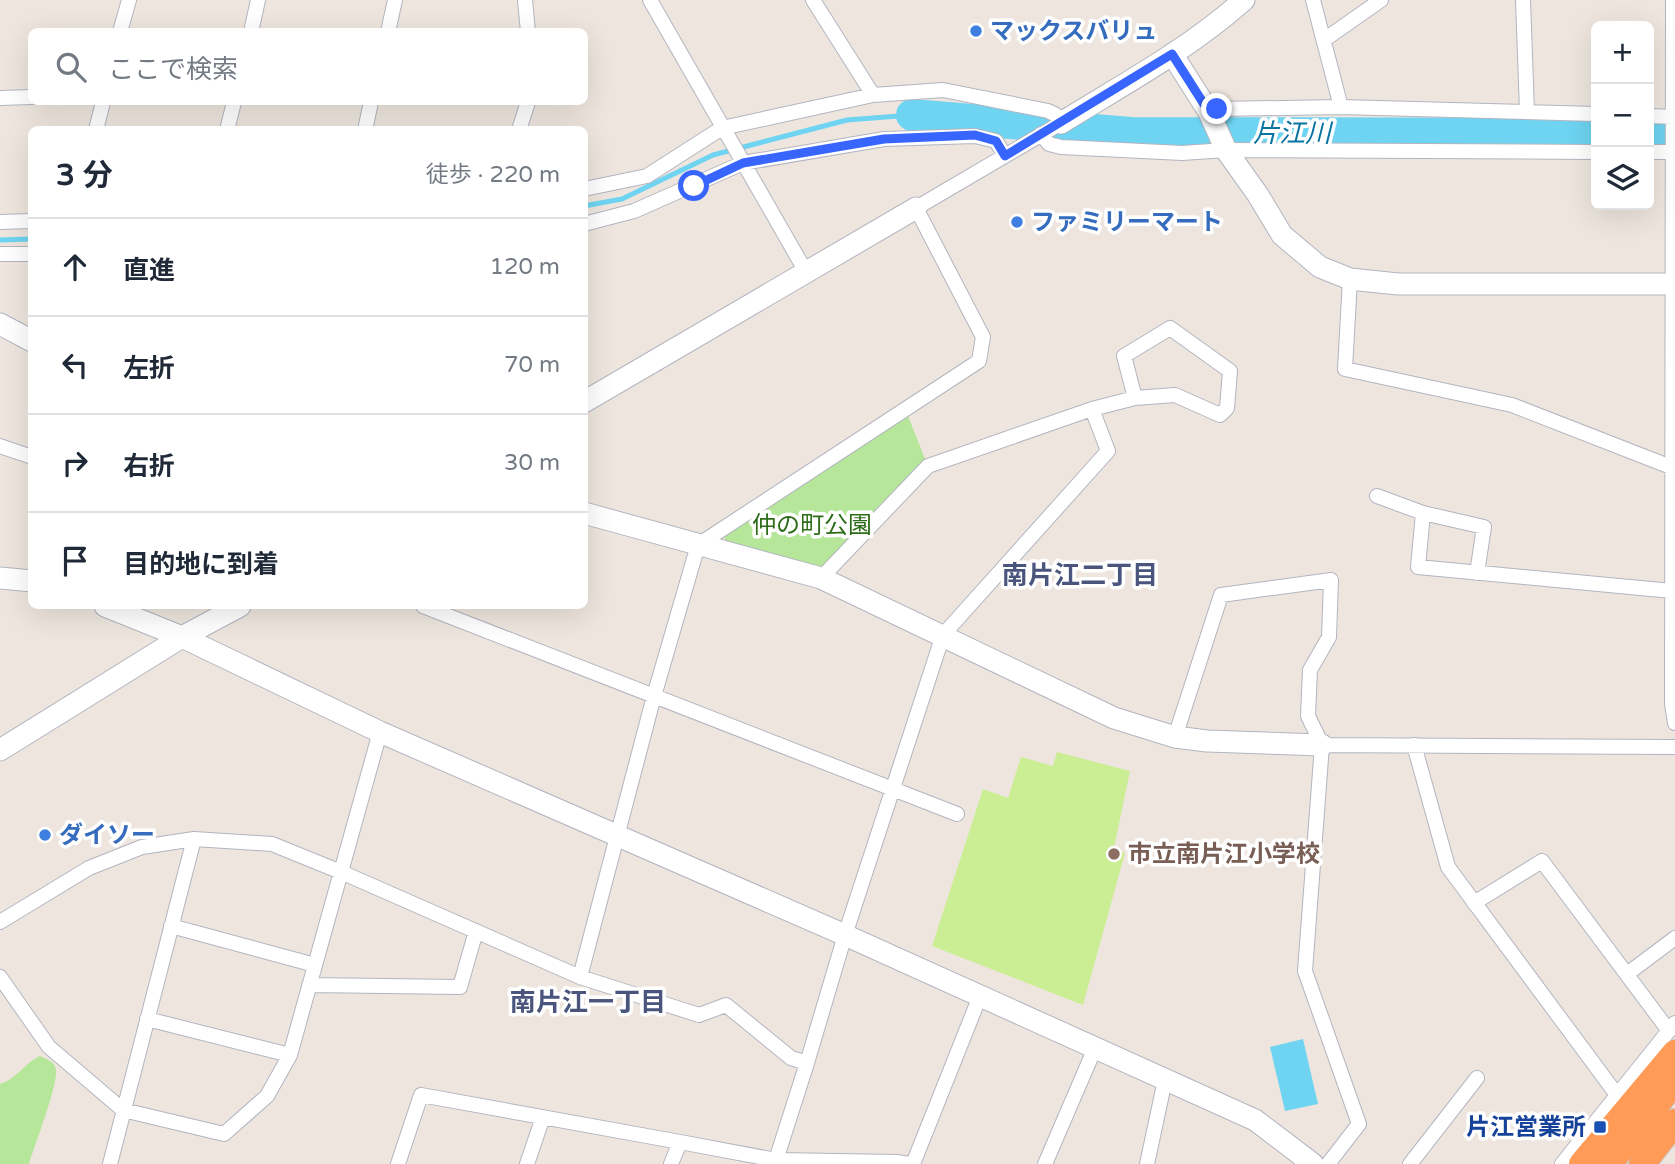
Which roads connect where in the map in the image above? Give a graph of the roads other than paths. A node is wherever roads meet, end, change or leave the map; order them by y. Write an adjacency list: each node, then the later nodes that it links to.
1 (129, 0): 12 (street)
2 (258, 0): 13 (street)
3 (395, 0): 14 (street)
4 (525, 0): 15 (street)
5 (650, 0): 36 (street)
6 (813, 0): 18 (street)
7 (1244, 0): 17 (street)
8 (1313, 0): 16 (street)
9 (1381, 0): 16 (street)
10 (1523, 0): 27 (street)
11 (1673, 5): 30 (street)
12 (122, 28)
13 (252, 28)
14 (389, 28)
15 (528, 28)
16 (1324, 40): 25 (street)
17 (1172, 54): 26 (street); 31 (street)
18 (873, 95): 31 (street); 36 (street)
19 (0, 97): 20 (street)
20 (28, 97)
21 (102, 105): 32 (street)
22 (233, 105): 33 (street)
23 (371, 105): 34 (street)
24 (527, 105): 35 (street)
25 (1341, 107): 26 (street); 27 (street)
26 (1209, 112): 38 (street)
27 (1527, 112): 28 (street)
28 (1591, 114)
29 (1654, 117): 30 (street)
30 (1673, 119): 39 (street)
31 (1061, 123): 37 (street)
32 (97, 126)
33 (228, 126)
34 (366, 126)
35 (520, 126)
36 (722, 128): 43 (street); 44 (street)
37 (1041, 134): 38 (street); 42 (street)
38 (1226, 150): 40 (street); 52 (street)
39 (1673, 150): 41 (street); 53 (street)
40 (1591, 152)
41 (1654, 152)
42 (1005, 156): 43 (street); 45 (street)
43 (743, 163): 48 (street); 51 (street)
44 (588, 188)
45 (916, 208): 51 (street); 67 (street)
46 (28, 221): 47 (street)
47 (0, 222)
48 (588, 223)
49 (0, 254): 50 (street)
50 (28, 254)
51 (806, 272): 58 (street)
52 (1350, 279): 53 (street); 62 (street)
53 (1673, 284): 56 (street)
54 (0, 324): 55 (street)
55 (28, 339)
56 (1673, 383): 62 (street)
57 (1135, 398): 57 (street); 59 (street)
58 (588, 400)
59 (1092, 409): 70 (street); 76 (street)
60 (0, 446): 61 (street)
61 (28, 456)
62 (1673, 474): 66 (street)
63 (1377, 496): 64 (street)
64 (1423, 513): 68 (street); 68 (street)
65 (588, 514): 67 (street)
66 (1673, 534): 72 (street)
67 (698, 545): 70 (street); 78 (street)
68 (1477, 573): 72 (street)
69 (0, 578): 71 (street)
70 (821, 578): 76 (street)
71 (28, 581)
72 (1672, 591): 79 (street)
73 (112, 609): 77 (street)
74 (234, 609): 77 (street)
75 (431, 609): 78 (street)
76 (943, 635): 81 (street); 86 (street)
77 (182, 637): 80 (street); 85 (street)
78 (654, 696): 86 (street); 88 (street)
79 (1675, 723)
80 (380, 732): 88 (street); 90 (street)
81 (1175, 737): 82 (street); 82 (street)
82 (1322, 745): 83 (street); 129 (street)
83 (1414, 745): 84 (street); 91 (street)
84 (1675, 747)
85 (0, 750)
86 (894, 790): 87 (street); 95 (street)
87 (957, 814)
88 (619, 836): 95 (street); 100 (street)
89 (194, 839): 90 (street); 92 (street); 93 (street)
90 (341, 872): 94 (street); 97 (street)
91 (1474, 903): 98 (street); 112 (street)
92 (0, 922)
93 (172, 926): 97 (street); 103 (street)
94 (476, 931): 100 (street); 101 (street)
95 (845, 935): 102 (street); 107 (street)
96 (1675, 938): 98 (street)
97 (315, 965): 101 (street)
98 (1627, 974): 104 (street)
99 (0, 976): 113 (street)
100 (580, 977): 107 (street)
101 (309, 985): 106 (street)
102 (980, 996): 105 (street); 125 (street)
103 (147, 1019): 106 (street); 113 (street)
104 (1673, 1035): 112 (street); 132 (highway)
105 (1095, 1048): 110 (street); 126 (street)
106 (290, 1055): 113 (street)
107 (807, 1063): 119 (street)
108 (1675, 1075): 133 (highway)
109 (1477, 1079): 130 (street)
110 (1165, 1080): 127 (street); 128 (street)
111 (1675, 1082): 133 (highway)
112 (1618, 1095): 131 (street)
113 (123, 1110): 121 (street)
114 (543, 1117): 117 (street); 122 (street); 123 (street)
115 (1675, 1122): 134 (highway)
116 (1675, 1129): 135 (highway)
117 (680, 1142): 119 (street); 124 (street)
118 (1675, 1148): 136 (highway)
119 (775, 1162): 120 (street)
120 (846, 1163): 125 (street)
121 (110, 1164)
122 (398, 1164)
123 (527, 1164)
124 (671, 1164)
125 (911, 1164)
126 (1045, 1164)
127 (1147, 1164)
128 (1313, 1164)
129 (1328, 1164)
130 (1410, 1164)
131 (1562, 1164)
132 (1582, 1164)
133 (1606, 1164)
134 (1642, 1164)
135 (1647, 1164)
136 (1663, 1164)

